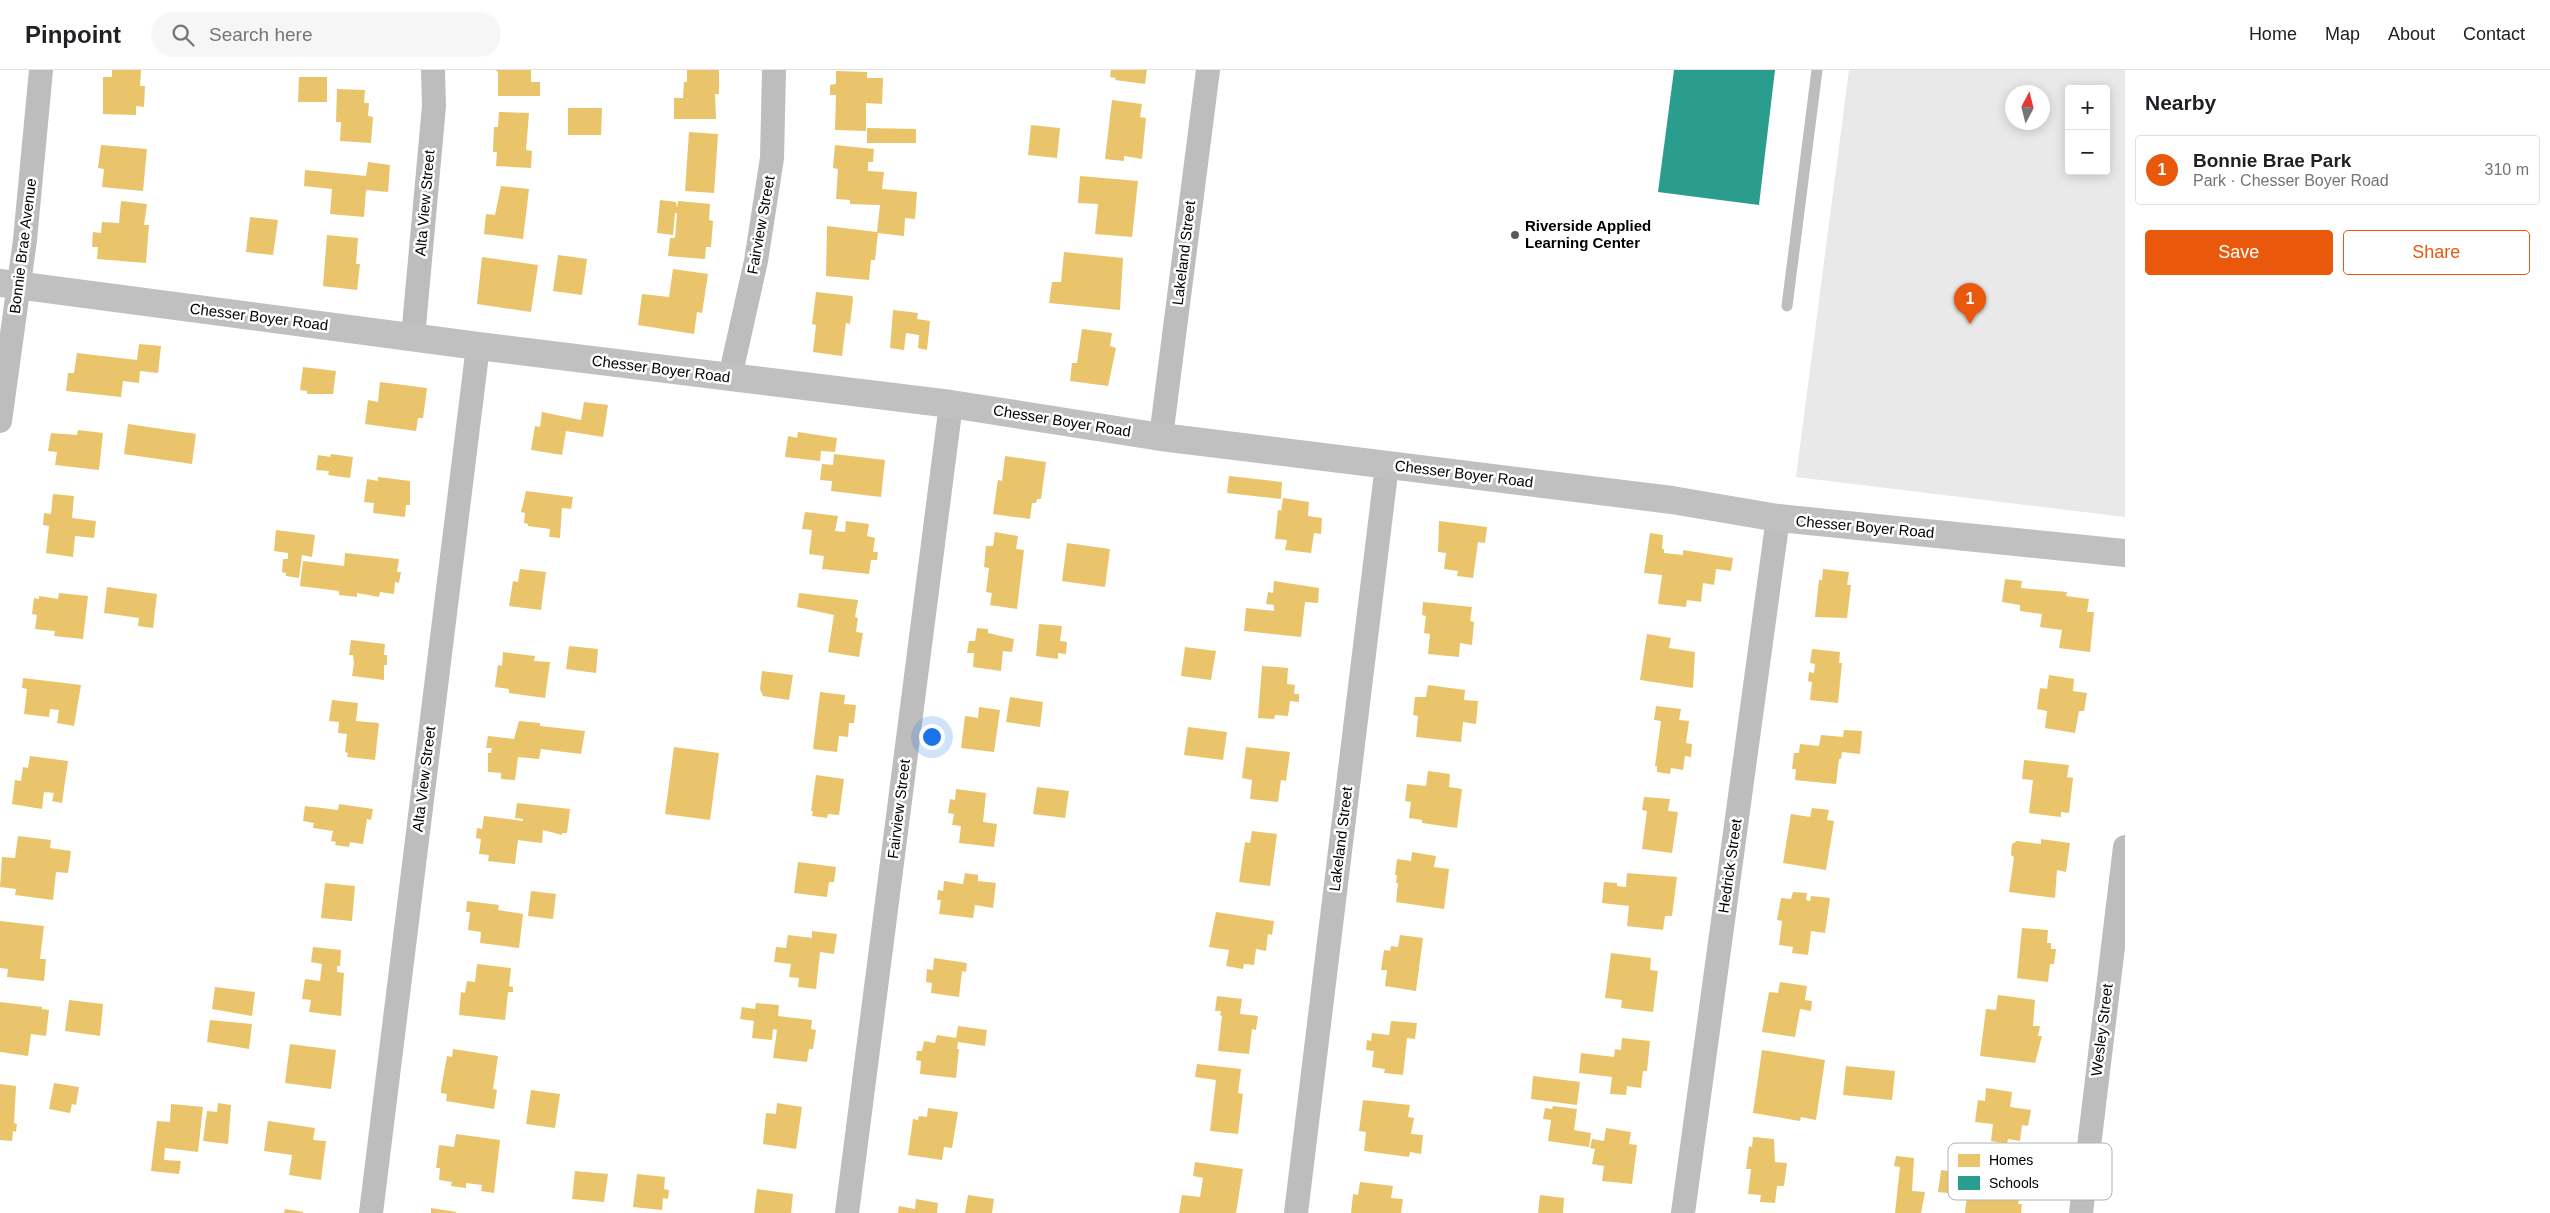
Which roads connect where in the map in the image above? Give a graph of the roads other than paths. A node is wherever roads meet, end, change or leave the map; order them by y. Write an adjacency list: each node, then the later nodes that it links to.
1 (41, 70): 6 (street, Bonnie Brae Avenue)
2 (433, 70): 8 (street, Alta View Street)
3 (774, 70): 10 (street, Fairview Street)
4 (1208, 70): 13 (street, Lakeland Street)
5 (1816, 70): 7 (lane)
6 (9, 284): 8 (street, Chesser Boyer Road); 12 (street, Bonnie Brae Avenue)
7 (1787, 306)
8 (413, 337): 9 (street, Chesser Boyer Road)
9 (478, 346): 10 (street, Chesser Boyer Road); 20 (street, Alta View Street)
10 (730, 377): 11 (street, Chesser Boyer Road)
11 (952, 404): 13 (street, Chesser Boyer Road); 21 (street, Fairview Street)
12 (0, 421)
13 (1161, 437): 14 (street, Chesser Boyer Road)
14 (1386, 465): 15 (street, Chesser Boyer Road); 22 (street, Lakeland Street)
15 (1778, 518): 16 (street, Chesser Boyer Road); 23 (street, Hedrick Street)
16 (2125, 553)
17 (2125, 847): 18 (street, Wesley Street)
18 (2089, 1143)
19 (2083, 1200): 24 (street, Wesley Street)
20 (371, 1213)
21 (847, 1213)
22 (1296, 1213)
23 (1683, 1213)
24 (2081, 1213)

